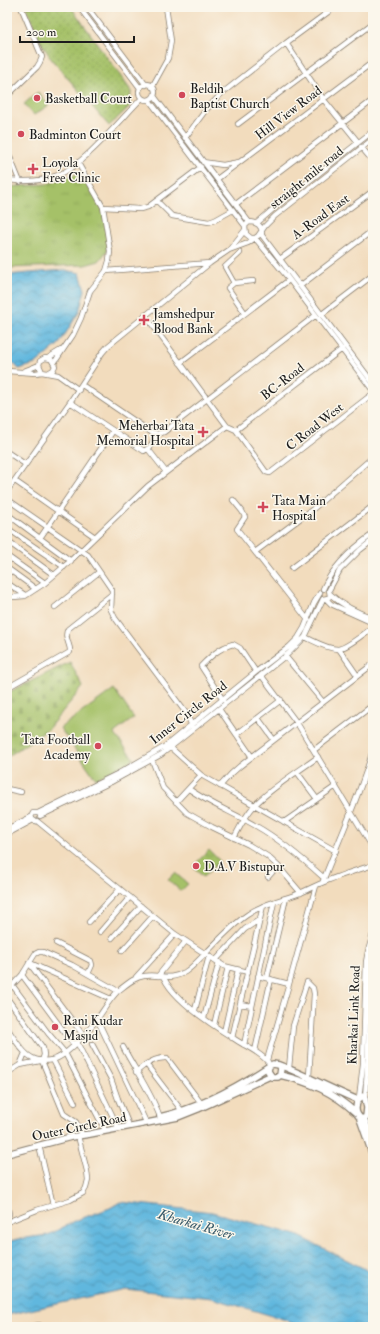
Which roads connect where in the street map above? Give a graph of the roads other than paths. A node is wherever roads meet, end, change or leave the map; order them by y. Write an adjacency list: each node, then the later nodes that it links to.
1 (21, 7): 13 (street)
2 (80, 7): 12 (street)
3 (87, 7): 10 (street)
4 (166, 7): 11 (street)
5 (335, 7): 7 (street)
6 (373, 23): 9 (street)
7 (286, 43): 9 (street); 22 (street)
8 (373, 62): 17 (street, Hill View Road)
9 (306, 74): 17 (street); 20 (street)
10 (146, 85): 11 (street); 12 (street)
11 (152, 87): 14 (street)
12 (140, 88): 15 (street)
13 (7, 96)
14 (154, 96): 16 (street); 22 (street)
15 (142, 98): 16 (street); 30 (street)
16 (149, 100): 31 (street)
17 (324, 100): 19 (street); 29 (street, Hill View Road)
18 (373, 100): 19 (street)
19 (342, 123): 24 (street); 37 (street)
20 (238, 124)
21 (373, 131): 24 (street, straight mile road)
22 (185, 138): 28 (street)
23 (373, 139): 25 (street, straight mile road)
24 (358, 142): 41 (street, straight mile road)
25 (361, 147): 27 (street); 44 (street, straight mile road)
26 (7, 150): 34 (street)
27 (373, 161)
28 (204, 162): 29 (street); 32 (street)
29 (241, 162): 32 (street, Hill View Road)
30 (78, 163): 34 (street); 38 (street)
31 (201, 167): 36 (street); 39 (street)
32 (217, 179): 37 (street)
33 (7, 180): 34 (street)
34 (20, 182)
35 (373, 191): 47 (street, A-Road East)
36 (157, 201): 38 (street); 39 (street)
37 (236, 204): 40 (street)
38 (103, 207): 49 (street)
39 (233, 210): 42 (street)
40 (249, 222): 41 (street); 42 (street)
41 (257, 223): 44 (street)
42 (245, 228): 44 (street); 45 (street)
43 (373, 230): 54 (street)
44 (259, 235): 45 (street); 47 (street); 51 (street)
45 (228, 250): 48 (street)
46 (240, 253): 53 (street)
47 (280, 259): 54 (street)
48 (210, 263): 49 (street); 57 (street)
49 (106, 271): 59 (street)
50 (373, 275): 56 (street)
51 (289, 280): 55 (street); 58 (street)
52 (253, 281): 53 (street)
53 (234, 283): 55 (street)
54 (300, 286): 56 (street)
55 (245, 313): 62 (street)
56 (322, 314): 70 (street)
57 (145, 315): 62 (street); 71 (street)
58 (316, 315): 60 (street); 73 (street)
59 (63, 349): 61 (street); 64 (street)
60 (342, 349): 70 (street); 76 (street, BC-Road)
61 (48, 358): 63 (street); 64 (street)
62 (180, 363): 73 (street)
63 (39, 365): 66 (street); 67 (street)
64 (54, 365): 68 (street); 69 (street)
65 (7, 372): 66 (street)
66 (22, 372): 67 (street)
67 (42, 372): 68 (street)
68 (48, 373): 69 (street)
69 (58, 375): 71 (street)
70 (372, 385): 72 (street)
71 (80, 387): 74 (street); 78 (street)
72 (372, 396): 76 (street, C Road West)
73 (207, 400): 75 (street); 78 (street)
74 (70, 402): 77 (street); 82 (street)
75 (227, 426): 76 (street); 83 (street)
76 (236, 430)
77 (113, 431): 79 (street); 89 (street)
78 (157, 434): 79 (street)
79 (148, 449): 83 (street)
80 (7, 452): 82 (street)
81 (373, 457): 99 (street)
82 (25, 464): 84 (street)
83 (166, 472): 94 (street)
84 (15, 480): 85 (street); 89 (street)
85 (8, 489)
86 (7, 499): 91 (street)
87 (233, 500): 99 (street)
88 (373, 506): 104 (street)
89 (59, 512): 91 (street); 94 (street)
90 (7, 514): 95 (street)
91 (48, 527): 95 (street); 98 (street)
92 (7, 528): 102 (street)
93 (373, 534): 110 (street, Inner Circle Road)
94 (95, 537): 98 (street)
95 (40, 538): 101 (street)
96 (373, 540): 111 (street, Inner Circle Road)
97 (7, 541): 106 (street)
98 (81, 551): 101 (street); 105 (street)
99 (254, 552): 118 (street)
100 (7, 556): 107 (street)
101 (71, 561): 102 (street)
102 (64, 567): 106 (street)
103 (7, 568): 109 (street)
104 (292, 568)
105 (99, 572): 112 (street); 116 (street)
106 (54, 575): 107 (street)
107 (45, 582): 109 (street)
108 (7, 583): 114 (street)
109 (36, 589): 114 (street)
110 (321, 591): 111 (street); 115 (street); 118 (street, Inner Circle Road)
111 (330, 592): 115 (street, Inner Circle Road); 117 (street)
112 (112, 594): 128 (street); 134 (street)
113 (7, 595): 114 (street)
114 (25, 596)
115 (325, 599): 119 (street); 121 (street, Inner Circle Road)
116 (55, 607)
117 (372, 617): 119 (street)
118 (308, 620): 125 (street, Inner Circle Road)
119 (373, 623): 120 (street)
120 (373, 627): 122 (street)
121 (305, 637): 122 (street); 123 (street, Inner Circle Road)
122 (339, 649): 127 (street)
123 (285, 656): 126 (street, Inner Circle Road); 131 (street)
124 (373, 664): 127 (street)
125 (256, 672): 129 (street, Inner Circle Road); 129 (street)
126 (261, 675): 130 (street); 133 (street, Inner Circle Road)
127 (357, 675): 131 (street)
128 (7, 688)
129 (223, 700): 136 (street, Inner Circle Road)
130 (281, 700): 135 (street); 137 (street)
131 (323, 702): 137 (street)
132 (373, 705): 142 (street)
133 (219, 709): 136 (street, Inner Circle Road); 139 (street)
134 (186, 713): 136 (street); 138 (street)
135 (258, 718): 139 (street); 140 (street)
136 (198, 723): 138 (street, Inner Circle Road)
137 (297, 723): 140 (street); 142 (street)
138 (192, 727): 141 (street, Inner Circle Road); 158 (street, Inner Circle Road)
139 (236, 734): 144 (street)
140 (274, 740): 144 (street)
141 (171, 748): 146 (street, Inner Circle Road); 148 (street)
142 (314, 750): 145 (street)
143 (373, 750): 157 (street)
144 (252, 757): 149 (street)
145 (318, 757): 147 (street); 150 (street)
146 (152, 760): 155 (street); 158 (street, Inner Circle Road)
147 (297, 772): 154 (street); 156 (street)
148 (201, 775): 149 (street); 152 (street)
149 (220, 786): 156 (street)
150 (336, 786): 154 (street); 157 (street)
151 (7, 789): 153 (street)
152 (188, 789): 155 (street); 159 (street)
153 (21, 792)
154 (317, 800): 160 (street)
155 (176, 802): 163 (street)
156 (254, 805): 159 (street); 160 (street)
157 (351, 811): 164 (street); 165 (street)
158 (36, 817): 161 (street, Inner Circle Road); 162 (street, Inner Circle Road); 171 (street)
159 (244, 820): 163 (street); 169 (street)
160 (284, 822): 165 (street)
161 (7, 829)
162 (7, 834)
163 (234, 838): 167 (street)
164 (373, 848)
165 (336, 851): 169 (street)
166 (373, 864): 169 (street)
167 (278, 866): 168 (street); 172 (street)
168 (268, 877)
169 (324, 880): 170 (street)
170 (316, 886): 172 (street); 203 (street)
171 (120, 889): 173 (street); 180 (street)
172 (301, 893): 174 (street)
173 (130, 897): 176 (street); 181 (street)
174 (286, 898): 175 (street); 202 (street)
175 (274, 902): 177 (street); 198 (street)
176 (141, 906): 178 (street); 184 (street)
177 (262, 906): 179 (street); 189 (street)
178 (153, 916): 182 (street); 187 (street)
179 (259, 920): 190 (street); 194 (street)
180 (89, 922)
181 (100, 932)
182 (175, 934): 185 (street); 199 (street)
183 (373, 934): 240 (street, Kharkai Link Road)
184 (112, 938)
185 (186, 941): 189 (street); 197 (street)
186 (56, 943): 195 (street)
187 (122, 951)
188 (372, 952): 201 (street)
189 (207, 955): 190 (street); 200 (street); 211 (street)
190 (217, 961): 192 (street); 212 (street)
191 (30, 963): 195 (street); 196 (street); 208 (street); 217 (street)
192 (228, 967): 193 (street); 214 (street)
193 (238, 970): 194 (street); 216 (street)
194 (248, 972): 209 (street)
195 (88, 974): 206 (street)
196 (22, 975): 204 (street); 219 (street)
197 (158, 976): 199 (street); 200 (street)
198 (258, 976): 202 (street); 210 (street)
199 (134, 978): 206 (street)
200 (164, 978): 211 (street)
201 (371, 978): 239 (street)
202 (269, 979): 203 (street); 223 (street)
203 (289, 984): 229 (street)
204 (13, 986): 205 (street); 225 (street)
205 (7, 991)
206 (118, 991): 208 (street)
207 (7, 998): 227 (street)
208 (111, 999): 213 (street)
209 (240, 1004): 210 (street); 218 (street)
210 (252, 1006): 221 (street)
211 (195, 1010): 212 (street)
212 (204, 1018): 214 (street)
213 (97, 1019): 217 (street); 248 (street)
214 (214, 1025): 216 (street)
215 (7, 1028): 224 (street)
216 (224, 1032): 218 (street)
217 (83, 1035): 219 (street)
218 (232, 1038): 221 (street)
219 (76, 1044): 225 (street); 250 (street)
220 (92, 1044): 249 (street)
221 (244, 1045): 223 (street)
222 (123, 1047): 233 (street)
223 (255, 1051): 229 (street)
224 (25, 1053): 227 (street); 230 (street)
225 (65, 1053): 226 (street); 251 (street)
226 (53, 1060): 227 (street); 241 (street)
227 (42, 1061): 230 (street); 252 (street)
228 (146, 1064): 233 (street); 242 (street); 243 (street)
229 (269, 1064): 231 (main road); 236 (main road); 242 (main road)
230 (20, 1065): 234 (street)
231 (279, 1065): 232 (main road); 235 (main road)
232 (289, 1068): 237 (main road); 237 (street)
233 (136, 1072): 247 (street)
234 (7, 1073)
235 (280, 1075): 236 (main road); 245 (main road)
236 (270, 1076): 247 (main road)
237 (310, 1077): 240 (main road)
238 (373, 1078): 239 (street)
239 (366, 1084): 240 (street)
240 (361, 1099): 245 (main road); 246 (main road)
241 (75, 1102)
242 (201, 1103): 243 (main road)
243 (182, 1111): 247 (main road)
244 (373, 1112): 246 (street)
245 (356, 1113): 246 (main road)
246 (363, 1118): 253 (main road); 256 (main road)
247 (158, 1119): 248 (main road); 252 (main road, Outer Circle Road)
248 (145, 1120): 249 (main road)
249 (128, 1123): 250 (main road)
250 (117, 1125): 251 (main road)
251 (104, 1128): 252 (main road)
252 (80, 1135): 254 (main road, Outer Circle Road); 258 (street)
253 (373, 1142)
254 (39, 1145): 255 (main road, Outer Circle Road); 258 (street)
255 (7, 1154)
256 (373, 1156)
257 (7, 1204): 259 (street)
258 (53, 1205): 260 (street)
259 (9, 1214)
260 (7, 1222)
261 (30, 1327): 262 (street)
262 (42, 1327)

